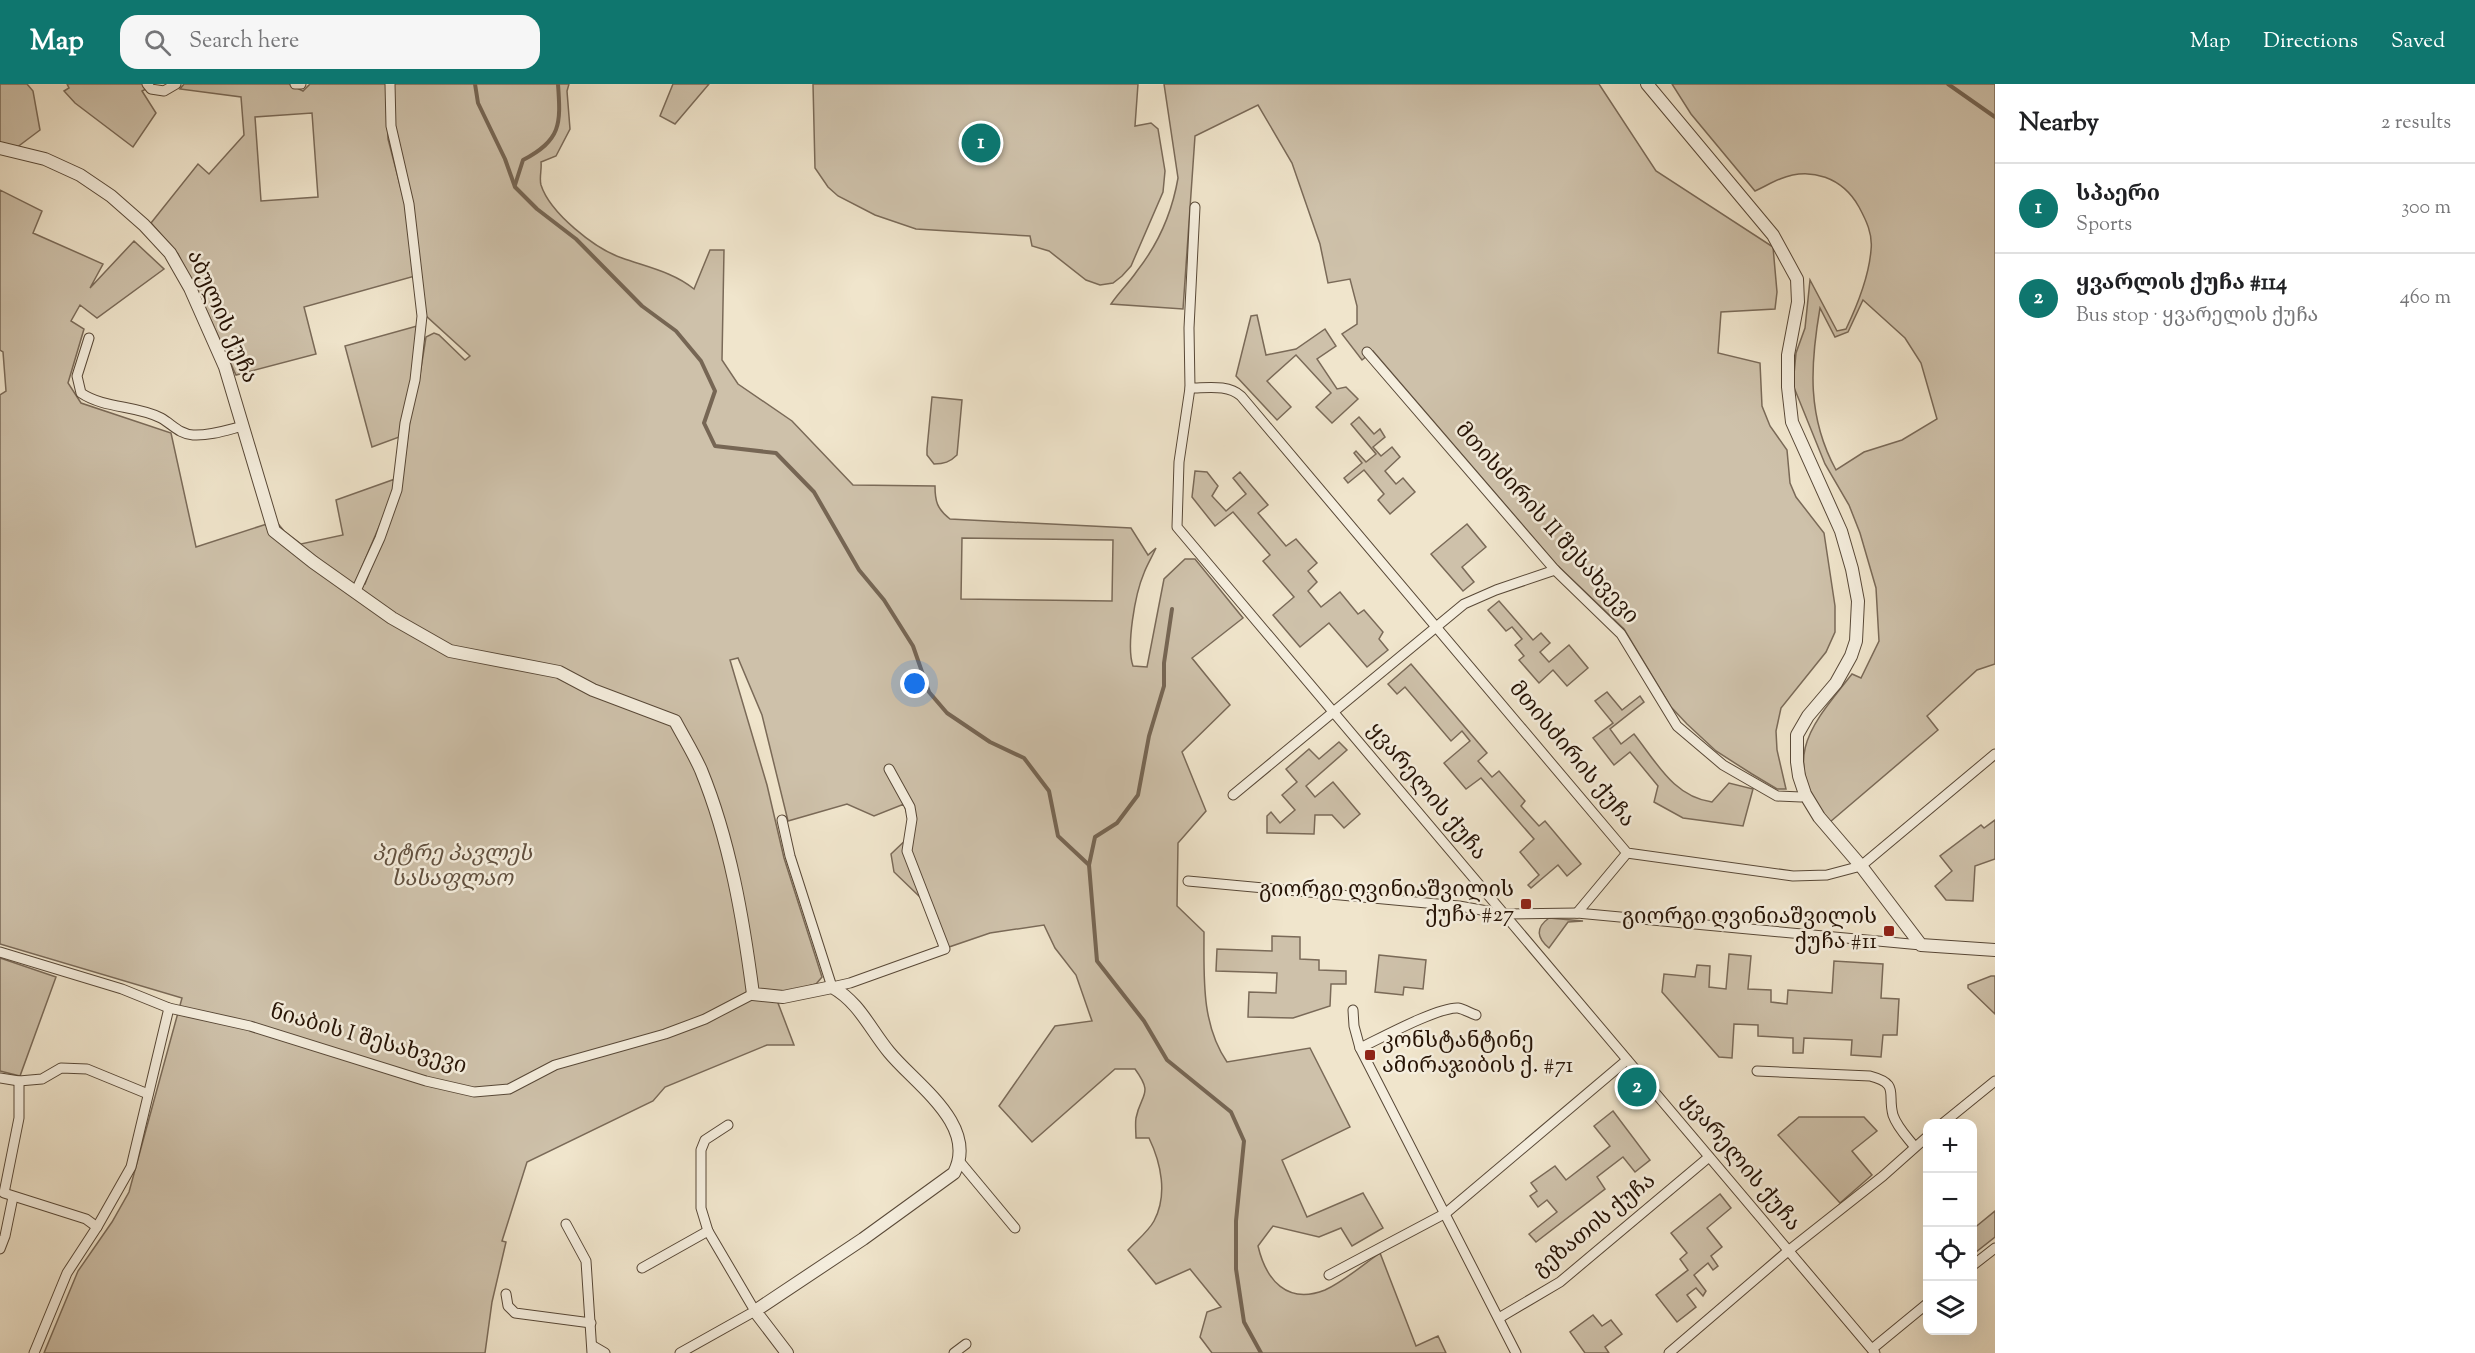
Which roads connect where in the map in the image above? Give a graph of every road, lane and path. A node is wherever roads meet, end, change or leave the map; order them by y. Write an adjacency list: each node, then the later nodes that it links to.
1 (147, 84): 2 (street)
2 (176, 84)
3 (295, 84): 4 (street)
4 (301, 84)
5 (390, 84): 14 (street)
6 (1647, 84): 19 (street)
7 (0, 148): 12 (street, აბულის ქუჩა)
8 (1196, 207): 11 (street, ყვარელის ქუჩა)
9 (89, 338): 12 (street)
10 (1367, 352): 13 (street, მთისძირის II შესახვევი)
11 (1190, 388): 15 (street, მთისძირის ქუჩა); 16 (street, ყვარელის ქუჩა)
12 (243, 426): 14 (street, აბულის ქუჩა)
13 (1555, 570): 15 (street); 19 (street, მთისძირის II შესახვევი)
14 (355, 593): 31 (street, აბულის ქუჩა)
15 (1436, 625): 16 (street); 22 (street, მთისძირის ქუჩა)
16 (1333, 711): 20 (street); 26 (street, ყვარელის ქუჩა)
17 (1995, 754): 23 (street, მთისძირის ქუჩა)
18 (889, 769): 30 (street)
19 (1805, 794): 23 (street)
20 (1233, 795)
21 (782, 820): 30 (street)
22 (1627, 853): 23 (street, მთისძირის ქუჩა); 25 (street)
23 (1861, 867): 27 (street)
24 (1188, 881): 26 (street)
25 (1577, 913): 26 (street); 27 (street)
26 (1504, 914): 36 (street, ყვარელის ქუჩა)
27 (1921, 945): 28 (street)
28 (1995, 950)
29 (0, 952): 32 (street, ნიაბის I შესახვევი)
30 (832, 987): 31 (street); 47 (street)
31 (753, 994): 32 (street, ნიაბის I შესახვევი)
32 (169, 1008): 41 (street)
33 (1353, 1010): 35 (street)
34 (1476, 1015): 35 (street)
35 (1360, 1048): 49 (street)
36 (1628, 1060): 46 (street, ყვარელის ქუჩა); 49 (street)
37 (1757, 1071): 45 (street)
38 (0, 1078): 39 (street)
39 (20, 1081): 41 (street); 48 (street)
40 (1995, 1081): 42 (street)
41 (148, 1094): 51 (street)
42 (1948, 1119)
43 (728, 1125): 53 (street)
44 (1923, 1140): 45 (street)
45 (1914, 1146): 56 (street)
46 (1709, 1157): 56 (street, ყვარელის ქუჩა); 63 (street, გეზათის ქუჩა)
47 (960, 1162): 52 (street); 62 (street)
48 (13, 1197): 51 (street); 55 (street)
49 (1446, 1213): 59 (street); 63 (street)
50 (566, 1224): 64 (street)
51 (97, 1227): 68 (street)
52 (1015, 1228)
53 (708, 1231): 58 (street); 62 (street)
54 (1995, 1248): 57 (street)
55 (0, 1249)
56 (1788, 1251): 67 (street, ყვარელის ქუჩა); 74 (street)
57 (1977, 1262)
58 (642, 1268)
59 (1329, 1275)
60 (506, 1294): 64 (street)
61 (1923, 1307): 67 (street)
62 (755, 1311): 70 (street); 71 (street)
63 (1499, 1318): 73 (street)
64 (591, 1323): 66 (street)
65 (966, 1344): 72 (street)
66 (592, 1349): 69 (street)
67 (1873, 1351)
68 (34, 1353)
69 (605, 1353)
70 (680, 1353)
71 (787, 1353)
72 (954, 1353)
73 (1516, 1353)
74 (1669, 1353)

